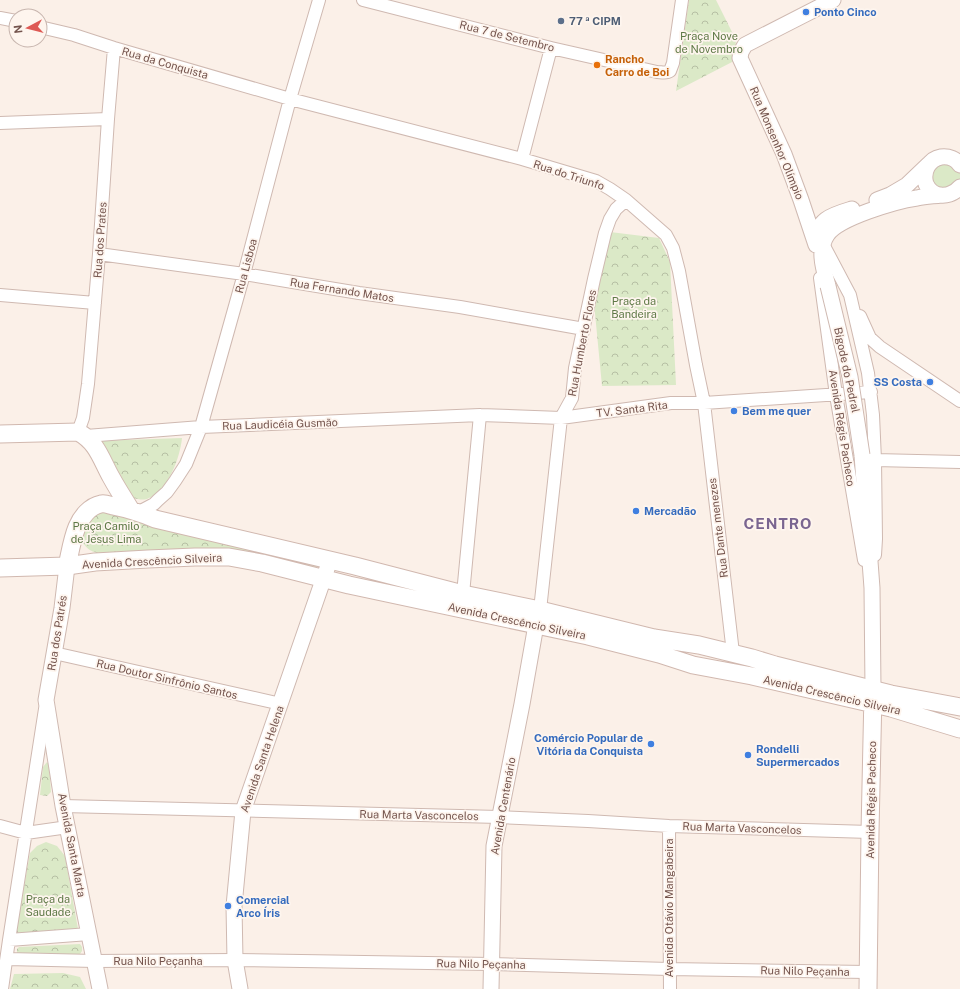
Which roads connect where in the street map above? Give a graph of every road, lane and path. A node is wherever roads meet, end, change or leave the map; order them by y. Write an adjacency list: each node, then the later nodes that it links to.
1 (319, 0): 8 (street, Rua Lisboa)
2 (363, 0): 7 (street, Rua 7 de Setembro)
3 (682, 0): 7 (street, Rua 7 de Setembro)
4 (833, 0): 16 (street, Rua Monsenhor Olímpio)
5 (48, 29): 6 (street, Rua da Conquista)
6 (114, 48): 8 (street, Rua da Conquista); 9 (street, Rua dos Prates)
7 (551, 48): 11 (street)
8 (290, 99): 11 (street, Rua do Triunfo); 18 (street, Rua Lisboa)
9 (108, 119): 10 (street); 17 (street, Rua dos Prates)
10 (0, 123)
11 (522, 160): 15 (street, Rua do Triunfo)
12 (929, 164): 13 (street); 14 (street); 16 (street)
13 (960, 166)
14 (953, 193): 16 (street)
15 (626, 200): 23 (street, Rua Humberto Flores); 27 (street, Rua do Triunfo)
16 (823, 240): 19 (street, Rua Monsenhor Olímpio); 21 (street); 25 (street, Avenida Régis Pacheco)
17 (99, 254): 18 (street, Rua Fernando Matos); 22 (street, Rua dos Prates)
18 (244, 274): 23 (street, Rua Fernando Matos); 30 (street, Rua Lisboa)
19 (828, 286): 33 (street, Bigode do Pedral, bridge)
20 (0, 295): 22 (street)
21 (850, 295): 24 (street, Avenida Régis Pacheco); 26 (street)
22 (95, 303): 32 (street, Rua dos Prates)
23 (584, 329): 29 (street, Rua Humberto Flores)
24 (871, 392): 25 (street); 33 (street, Avenida Régis Pacheco)
25 (836, 395): 27 (street); 43 (street, Avenida Régis Pacheco)
26 (960, 401)
27 (704, 403): 29 (street, TV. Santa Rita); 47 (street, Rua Dante menezes)
28 (480, 415): 29 (street, Rua Laudicéia Gusmão); 30 (street, Rua Laudicéia Gusmão); 42 (street)
29 (561, 418): 44 (street, Rua Humberto Flores)
30 (201, 427): 32 (street, Rua Laudicéia Gusmão); 35 (street, Rua Lisboa)
31 (0, 434): 32 (main road, Rua Laudicéia Gusmão)
32 (82, 434): 35 (main road)
33 (869, 458): 34 (street); 43 (street, Avenida Régis Pacheco)
34 (960, 462)
35 (135, 511): 36 (main road, Avenida Crescêncio Silveira); 37 (main road, Avenida Crescêncio Silveira)
36 (73, 538): 38 (main road); 39 (main road)
37 (330, 560): 41 (street, Avenida Santa Helena); 42 (main road, Avenida Crescêncio Silveira)
38 (94, 562): 39 (main road, Avenida Crescêncio Silveira); 41 (main road, Avenida Crescêncio Silveira)
39 (67, 566): 40 (main road, Avenida Crescêncio Silveira); 46 (street, Rua dos Patrés)
40 (0, 568)
41 (324, 578): 44 (main road, Avenida Crescêncio Silveira); 52 (street, Avenida Santa Helena)
42 (463, 594): 44 (main road, Avenida Crescêncio Silveira)
43 (873, 610): 50 (street, Avenida Régis Pacheco)
44 (538, 617): 45 (main road, Avenida Crescêncio Silveira); 48 (main road, Avenida Crescêncio Silveira); 57 (street, Avenida Centenário)
45 (699, 645): 47 (main road, Avenida Crescêncio Silveira); 48 (main road)
46 (54, 653): 51 (street, Rua dos Patrés); 52 (street, Rua Doutor Sinfrônio Santos)
47 (733, 653): 49 (main road); 50 (main road, Avenida Crescêncio Silveira)
48 (693, 665): 49 (main road, Avenida Crescêncio Silveira)
49 (732, 673): 50 (main road, Avenida Crescêncio Silveira)
50 (873, 696): 53 (main road, Avenida Crescêncio Silveira); 54 (main road, Avenida Crescêncio Silveira); 61 (main road, Avenida Régis Pacheco)
51 (46, 700): 55 (street, Avenida Santa Marta); 62 (street)
52 (281, 704): 56 (street, Avenida Santa Helena)
53 (960, 707)
54 (958, 731)
55 (63, 806): 56 (street, Rua Marta Vasconcelos); 60 (street, Avenida Santa Marta)
56 (243, 811): 57 (street, Rua Marta Vasconcelos); 66 (street, Avenida Santa Helena)
57 (499, 817): 59 (street, Rua Marta Vasconcelos); 68 (street, Avenida Centenário)
58 (0, 826): 62 (street)
59 (669, 826): 61 (street, Rua Marta Vasconcelos); 69 (street, Avenida Otávio Mangabeira)
60 (68, 827): 62 (street); 63 (street, Avenida Santa Marta)
61 (870, 832): 70 (main road, Avenida Régis Pacheco)
62 (26, 833): 64 (street)
63 (89, 934): 64 (street); 67 (street, Avenida Santa Marta)
64 (9, 940): 65 (street)
65 (7, 959): 67 (street, Rua Nilo Peçanha); 71 (street)
66 (235, 960): 67 (street, Rua Nilo Peçanha); 68 (street, Rua Nilo Peçanha); 73 (street, Avenida Santa Helena)
67 (95, 961): 72 (street, Avenida Santa Marta)
68 (491, 964): 69 (street, Rua Nilo Peçanha); 74 (street, Avenida Centenário)
69 (669, 969): 70 (street, Rua Nilo Peçanha); 75 (street, Avenida Otávio Mangabeira)
70 (868, 972): 76 (main road, Avenida Régis Pacheco)
71 (2, 989)
72 (100, 989)
73 (240, 989)
74 (491, 989)
75 (670, 989)
76 (868, 989)

